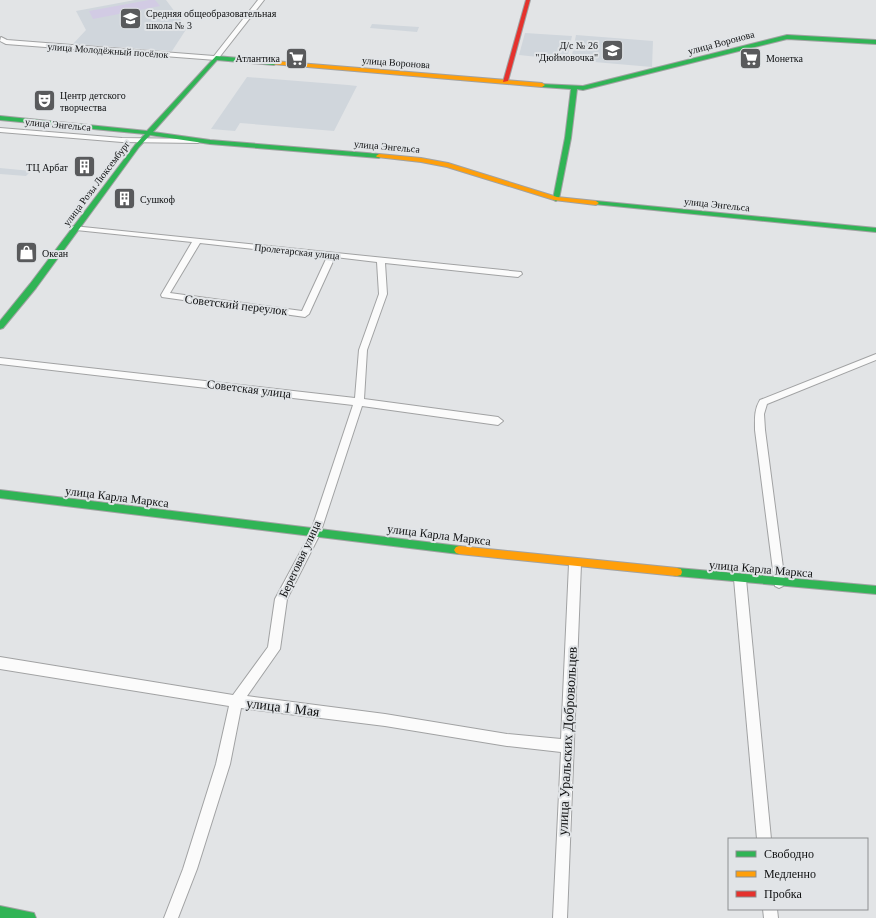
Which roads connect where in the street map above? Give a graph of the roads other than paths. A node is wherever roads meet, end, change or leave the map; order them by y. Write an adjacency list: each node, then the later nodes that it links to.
1 (261, 0): 5 (street)
2 (528, 0): 6 (street)
3 (0, 37): 5 (street, улица Молодёжный посёлок)
4 (876, 42): 7 (street, улица Воронова)
5 (216, 58): 6 (street, улица Воронова); 10 (street, улица Розы Люксембург)
6 (505, 81): 7 (street, улица Воронова)
7 (574, 88): 13 (street)
8 (0, 118): 10 (street, улица Энгельса)
9 (0, 130): 11 (street, улица Энгельса)
10 (150, 132): 11 (street, улица Розы Люксембург); 12 (street, улица Энгельса)
11 (142, 141): 12 (street, улица Энгельса); 14 (street, улица Розы Люксембург)
12 (210, 142): 13 (street, улица Энгельса)
13 (556, 199): 15 (street, улица Энгельса)
14 (76, 228): 16 (street, Пролетарская улица); 20 (street, улица Розы Люксембург)
15 (876, 230)
16 (197, 241): 17 (street, Пролетарская улица); 17 (street, Советский переулок)
17 (332, 255): 18 (street, Пролетарская улица)
18 (381, 260): 19 (street, Пролетарская улица); 23 (street, Береговая улица)
19 (518, 274)
20 (0, 326)
21 (876, 357): 29 (street)
22 (0, 361): 23 (street, Советская улица)
23 (359, 402): 24 (street, Советская улица); 26 (street, Береговая улица)
24 (498, 421)
25 (0, 494): 26 (street, улица Карла Маркса)
26 (314, 534): 27 (street, улица Карла Маркса); 32 (street, Береговая улица)
27 (575, 564): 28 (street, улица Карла Маркса); 33 (street, улица Уральских Добровольцев)
28 (740, 579): 29 (street, улица Карла Маркса); 34 (street)
29 (779, 583): 30 (street, улица Карла Маркса)
30 (876, 590)
31 (0, 663): 32 (street, улица 1 Мая)
32 (236, 701): 33 (street, улица 1 Мая); 37 (street, Береговая улица)
33 (566, 746): 38 (street, улица Уральских Добровольцев)
34 (764, 838)
35 (0, 913): 36 (street)
36 (29, 918)
37 (171, 918)
38 (560, 918)

